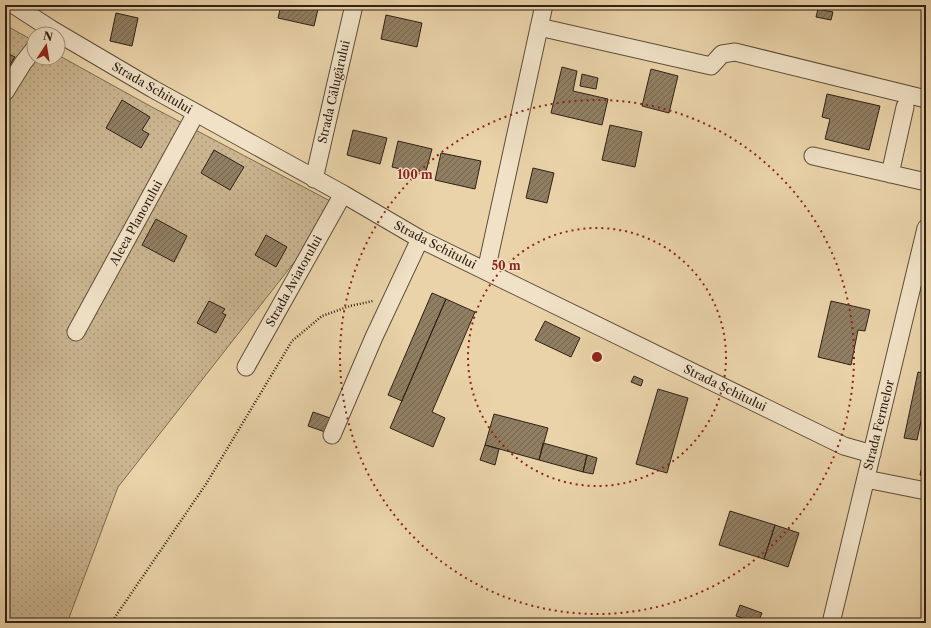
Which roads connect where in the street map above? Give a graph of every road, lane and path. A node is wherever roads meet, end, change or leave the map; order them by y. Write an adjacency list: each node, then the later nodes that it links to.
1 (14, 5): 4 (street, Strada Schitului)
2 (354, 5): 14 (street, Strada Călugărului)
3 (544, 5): 5 (street)
4 (41, 26)
5 (539, 27): 9 (street); 19 (street)
6 (66, 41): 11 (street, Strada Schitului)
7 (26, 58): 8 (street)
8 (5, 92)
9 (926, 99)
10 (906, 107): 13 (street)
11 (196, 114): 14 (street, Strada Schitului); 21 (street, Aleea Planorului)
12 (813, 156): 13 (street)
13 (890, 174): 15 (street)
14 (314, 179): 16 (street, Strada Schitului)
15 (926, 182)
16 (343, 194): 18 (street, Strada Schitului); 22 (street, Strada Aviatorului)
17 (926, 228): 24 (street, Strada Fermelor)
18 (420, 238): 19 (street, Strada Schitului); 20 (street)
19 (486, 271): 24 (street, Strada Schitului)
20 (392, 298): 23 (street); 27 (path)
21 (76, 332)
22 (246, 367)
23 (332, 435)
24 (872, 454): 25 (street, Strada Fermelor)
25 (866, 479): 26 (street); 28 (street, Strada Fermelor)
26 (926, 491)
27 (111, 623)
28 (831, 623)

